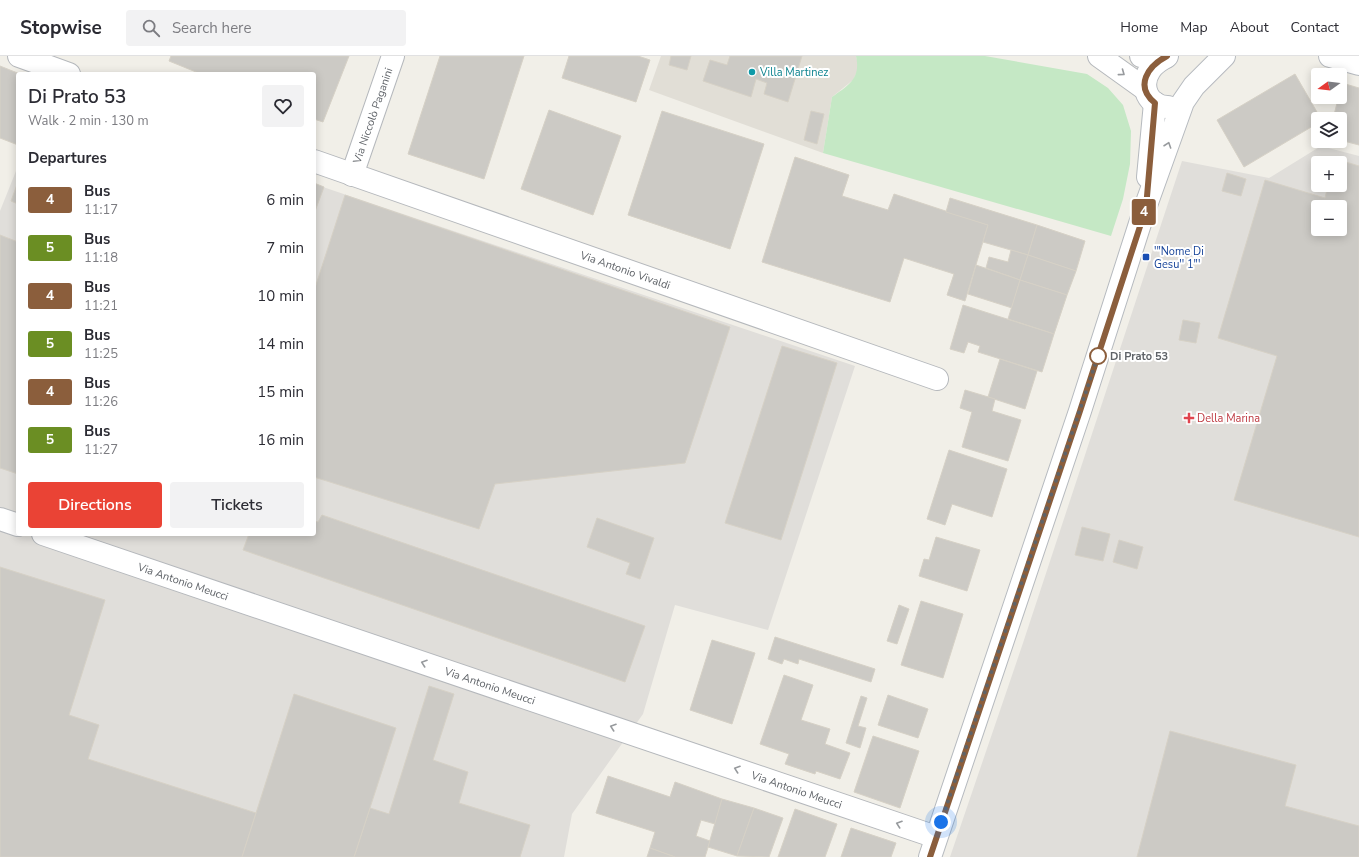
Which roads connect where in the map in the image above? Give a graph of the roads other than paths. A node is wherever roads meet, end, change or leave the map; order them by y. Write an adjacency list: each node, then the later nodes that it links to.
1 (19, 56): 9 (street)
2 (393, 56): 13 (street, Via Niccolò Paganini)
3 (1099, 56): 10 (street, one-way to 10)
4 (1141, 56): 5 (street)
5 (1167, 56): 10 (street)
6 (1224, 56): 11 (street)
7 (1330, 56): 8 (street)
8 (1359, 64)
9 (63, 72)
10 (1150, 96): 11 (street); 14 (street)
11 (1183, 102): 14 (street, one-way to 11)
12 (316, 162): 13 (street, Via Antonio Vivaldi)
13 (352, 175): 15 (street, Via Antonio Vivaldi)
14 (1146, 208): 19 (street)
15 (937, 379)
16 (0, 519): 17 (street)
17 (16, 525)
18 (49, 536): 19 (street, Via Antonio Meucci, one-way to 18)
19 (933, 847)

